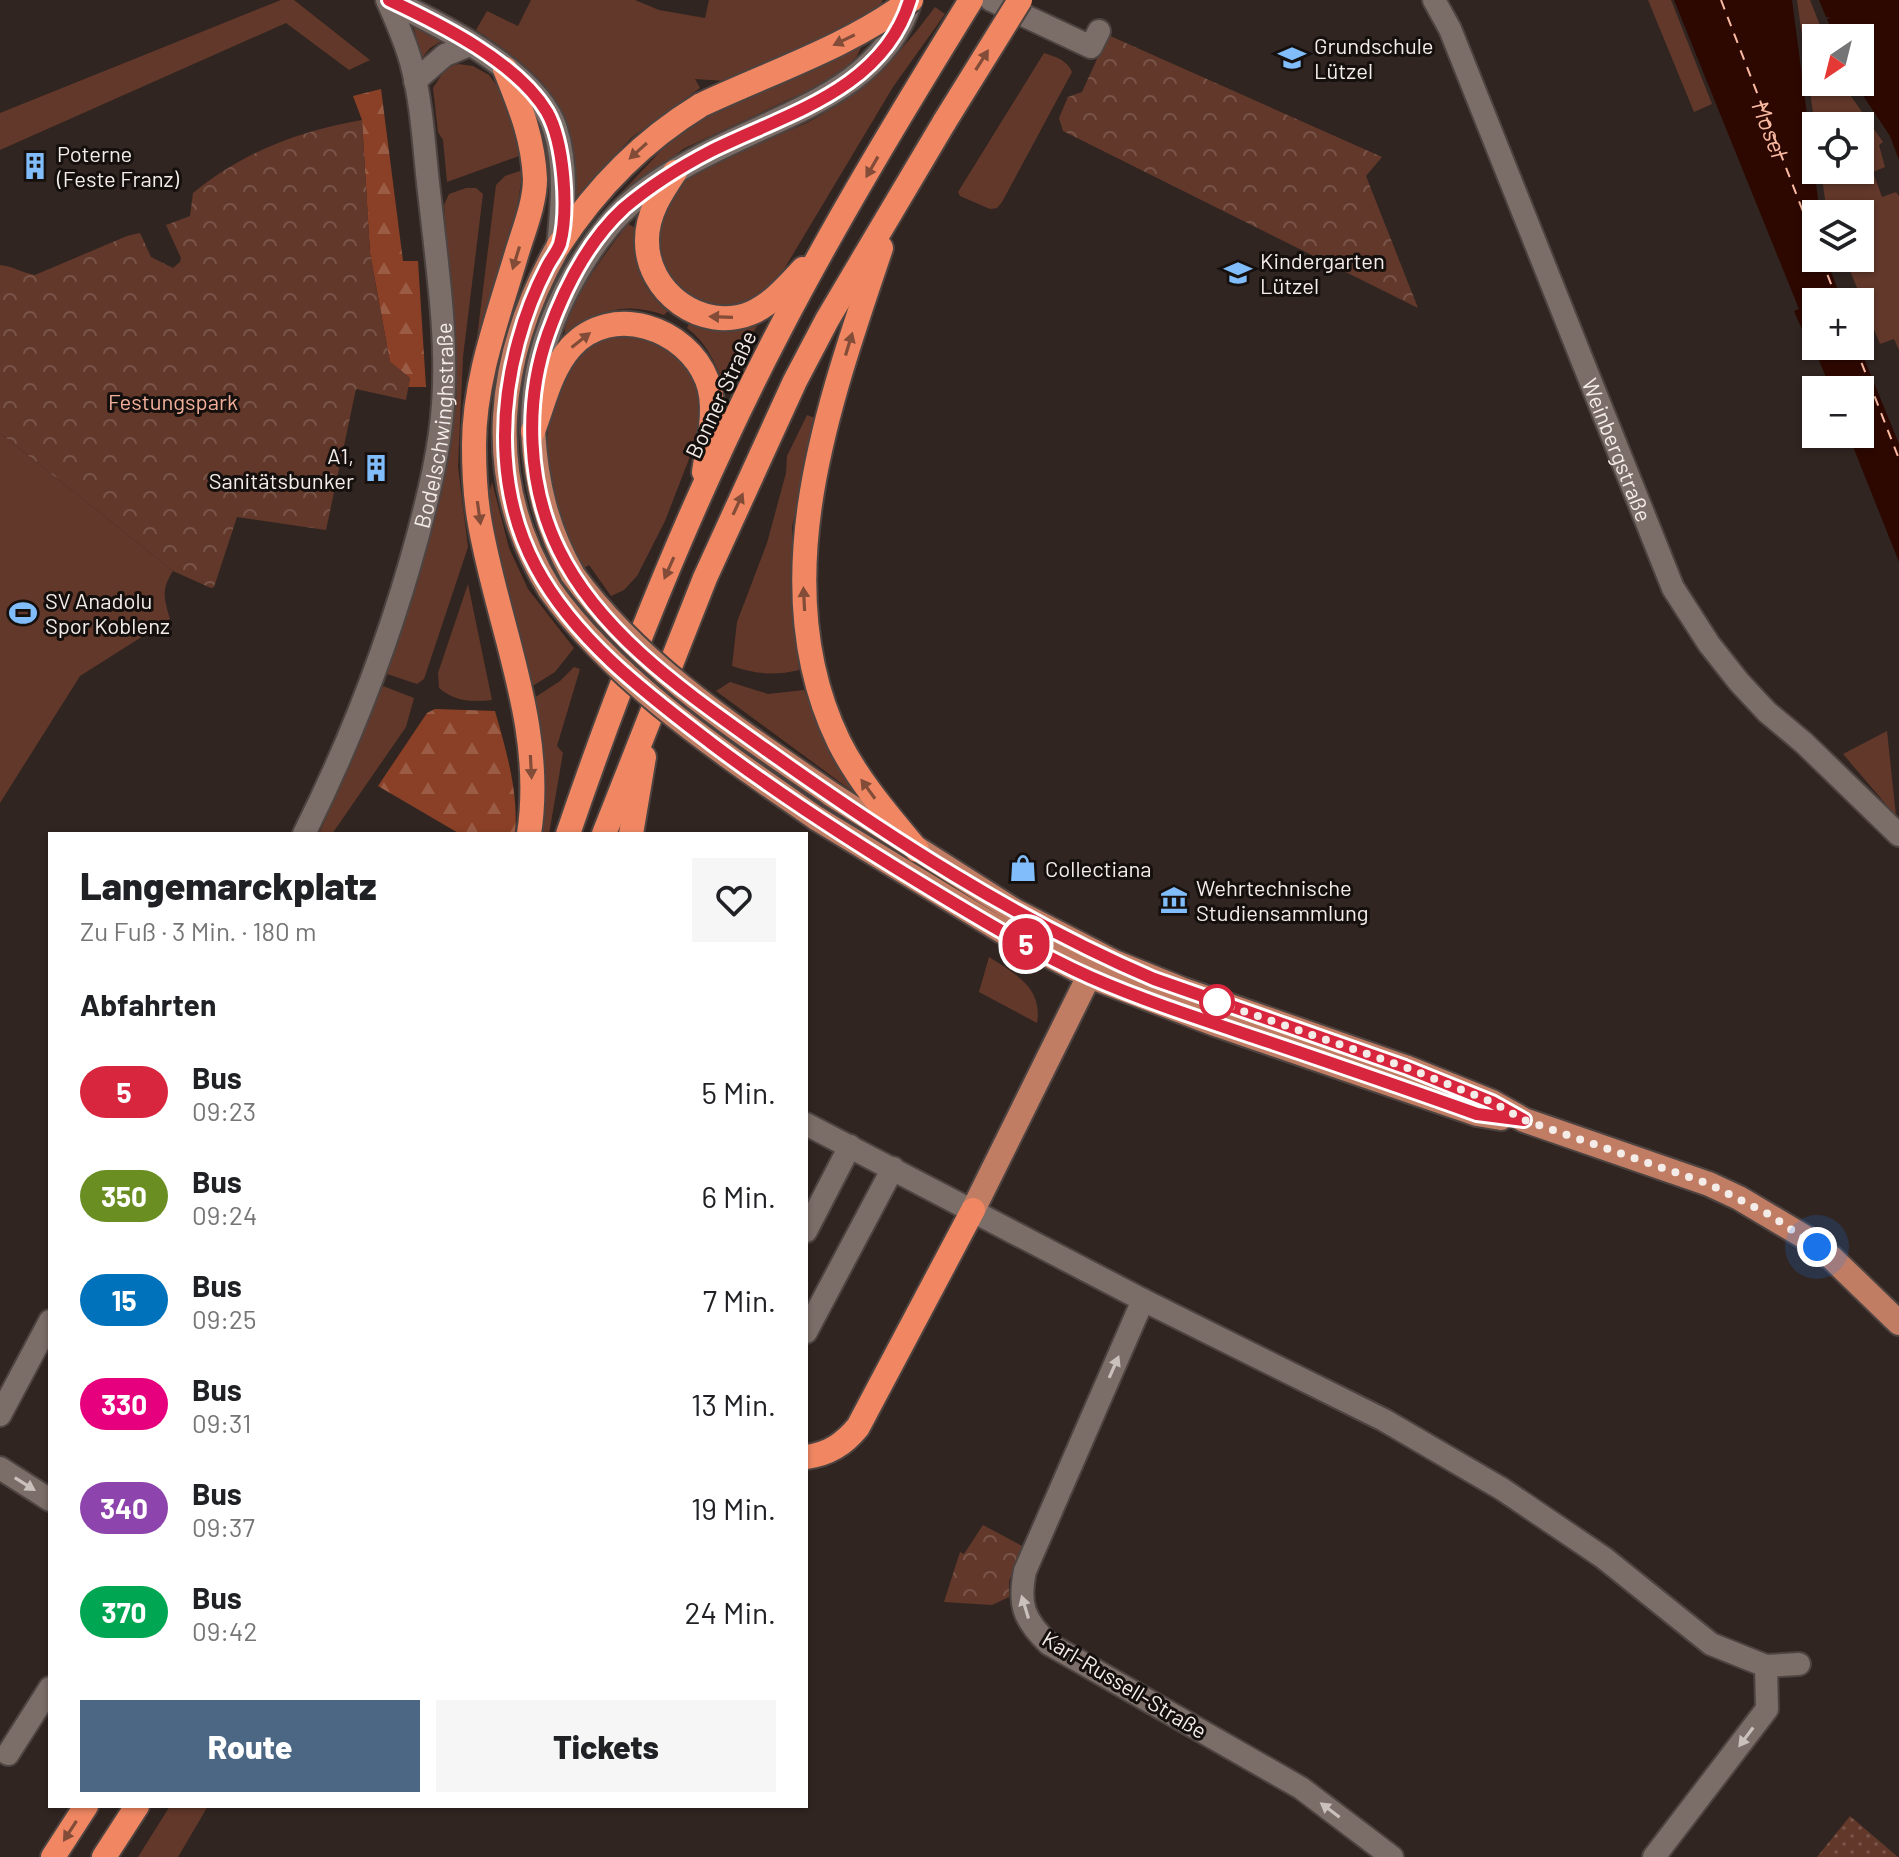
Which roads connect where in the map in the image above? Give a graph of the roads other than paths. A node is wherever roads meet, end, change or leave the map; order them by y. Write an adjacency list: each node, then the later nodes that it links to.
1 (388, 0): 8 (street); 10 (street, Bodelschwinghstraße)
2 (910, 0): 11 (street); 13 (highway, one-way to 13, bridge)
3 (971, 0): 14 (highway, Bonner Straße, one-way to 14)
4 (991, 0): 7 (street)
5 (1020, 0): 12 (highway, one-way to 5, bridge)
6 (1434, 0): 23 (street, Weinbergstraße)
7 (1099, 31)
8 (472, 44): 9 (street); 10 (street)
9 (505, 69): 13 (street); 19 (highway, one-way to 19)
10 (415, 81): 18 (street, Bodelschwinghstraße)
11 (675, 172): 14 (highway, one-way to 11); 15 (street)
12 (897, 200): 17 (highway, one-way to 12); 24 (highway, one-way to 12)
13 (559, 245): 25 (main road, bridge)
14 (828, 245): 16 (highway, Bonner Straße)
15 (533, 431): 16 (highway, one-way to 16); 24 (main road, bridge)
16 (700, 497): 20 (highway, Bonner Straße, one-way to 20)
17 (646, 730): 21 (highway); 22 (highway)
18 (305, 832)
19 (529, 832)
20 (569, 832)
21 (605, 832)
22 (631, 832)
23 (1899, 835)
24 (917, 850): 26 (main road)
25 (1089, 976): 26 (main road); 30 (main road)
26 (1524, 1120): 33 (main road)
27 (808, 1125): 28 (street)
28 (850, 1146): 29 (street); 31 (street)
29 (893, 1168): 30 (street); 35 (street)
30 (973, 1210): 32 (street); 37 (highway)
31 (808, 1227)
32 (1143, 1300): 41 (street); 48 (street, Karl-Russell-Straße, one-way to 32)
33 (1899, 1323)
34 (48, 1325): 36 (street)
35 (808, 1328)
36 (0, 1415)
37 (808, 1457)
38 (0, 1468): 39 (street, one-way to 39)
39 (48, 1499)
40 (1799, 1664): 41 (street)
41 (1766, 1666): 49 (street, one-way to 49)
42 (48, 1691): 43 (street)
43 (8, 1754)
44 (85, 1808): 46 (highway, one-way to 46)
45 (136, 1808): 47 (highway)
46 (53, 1857)
47 (104, 1857)
48 (1392, 1857)
49 (1654, 1857)

